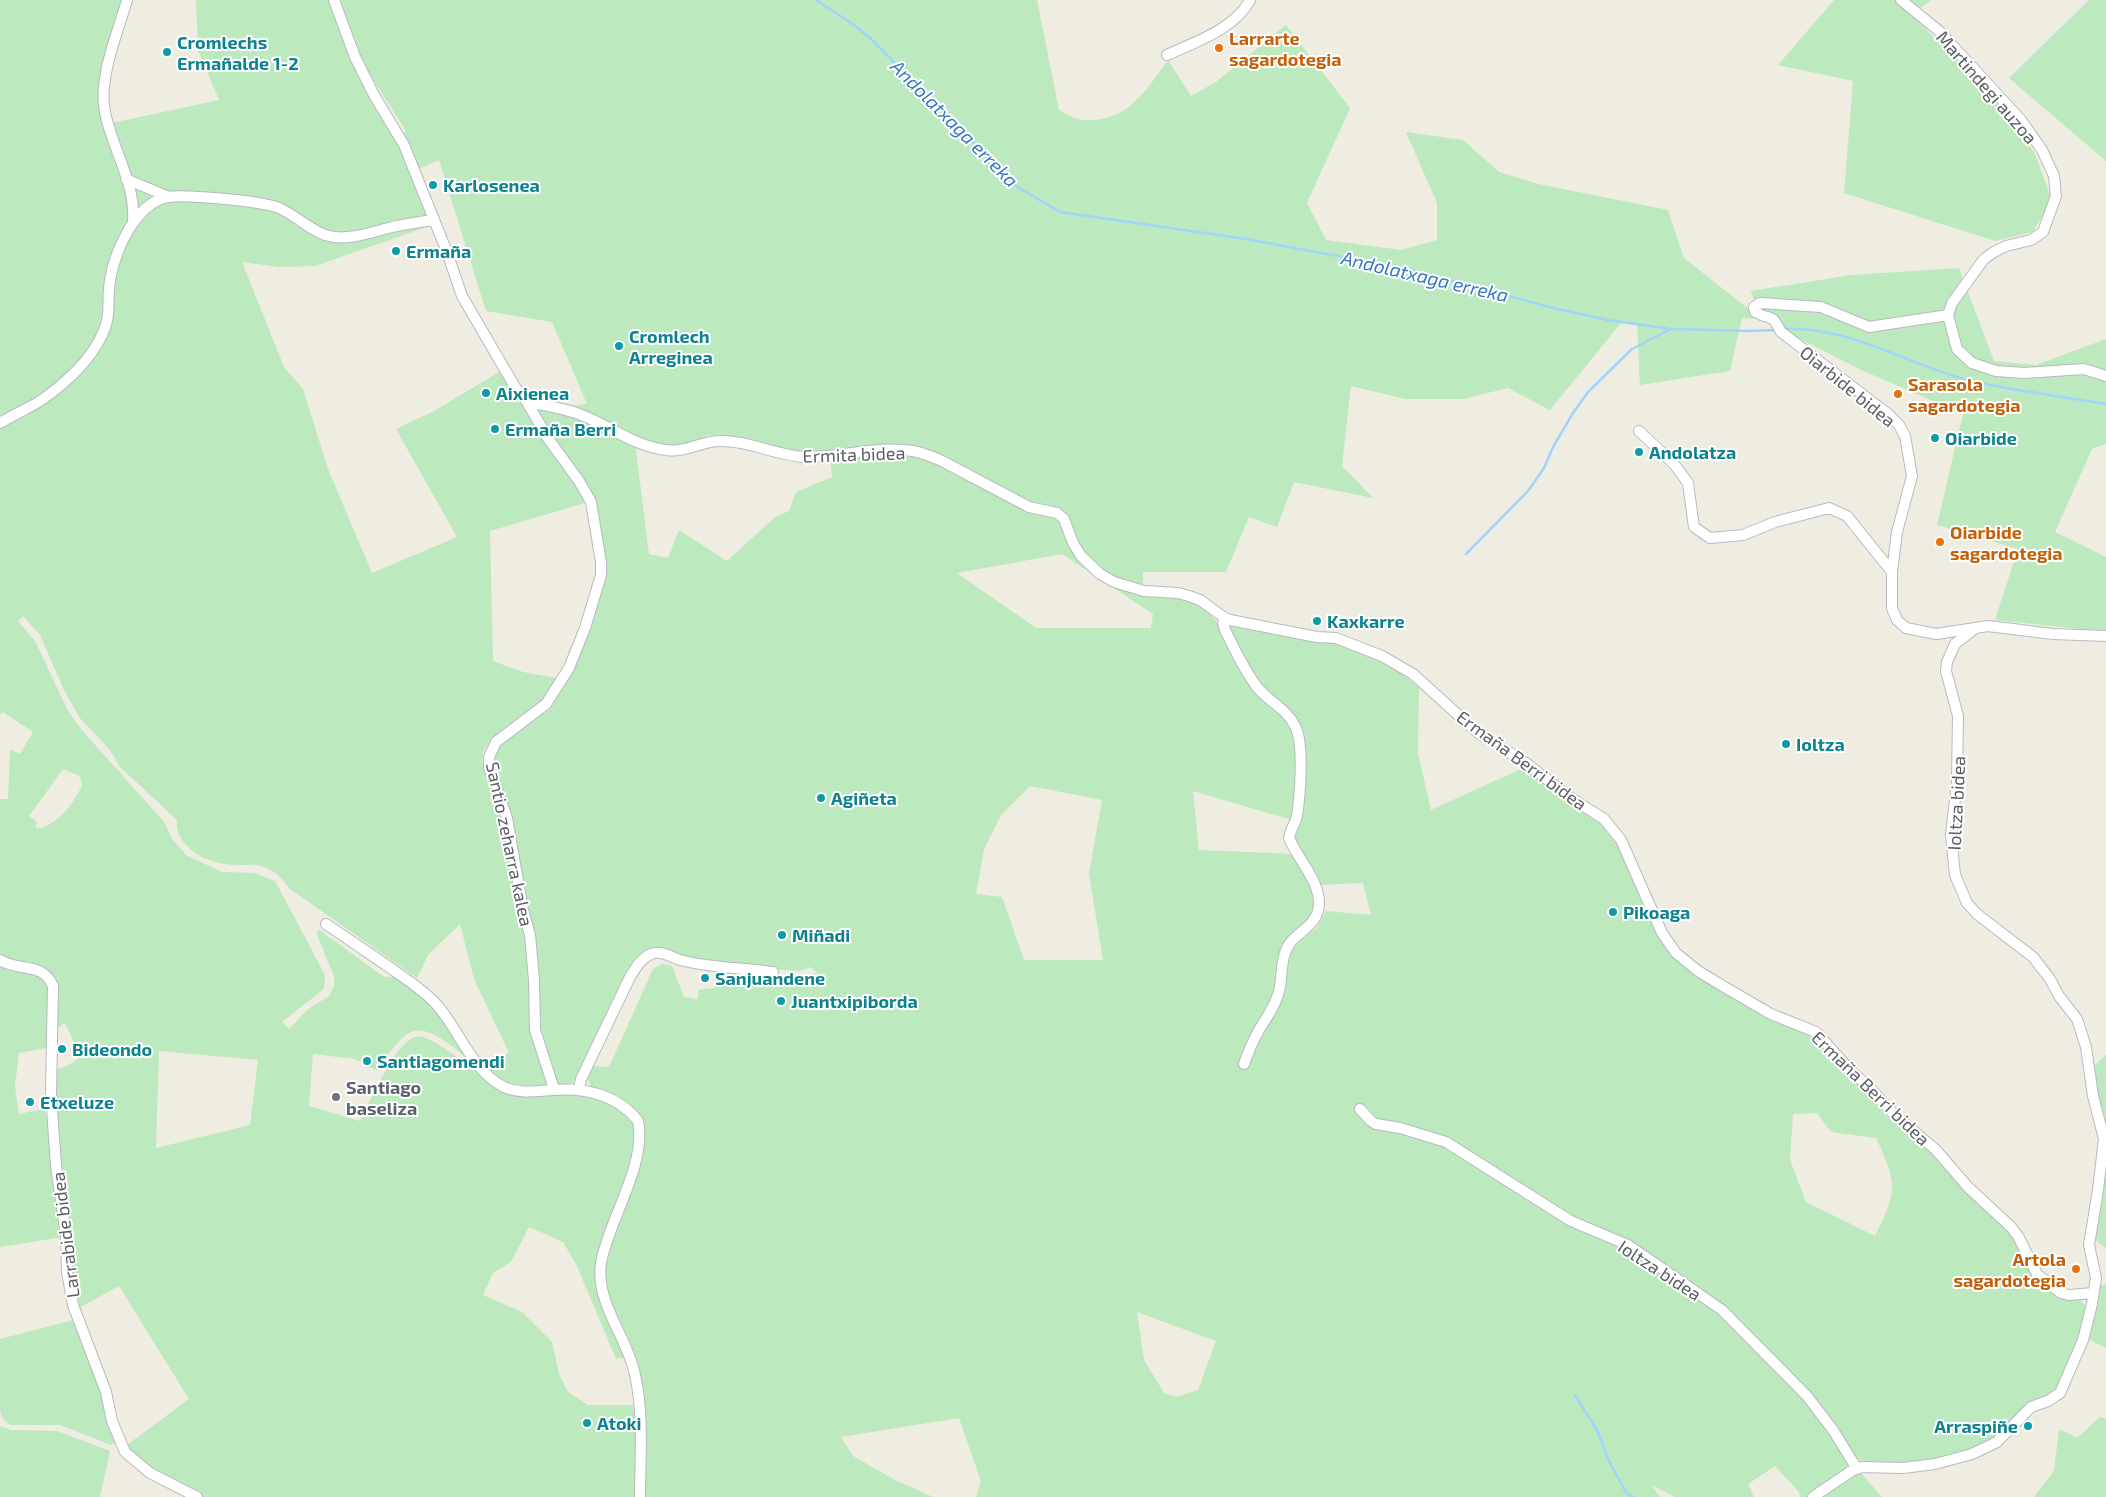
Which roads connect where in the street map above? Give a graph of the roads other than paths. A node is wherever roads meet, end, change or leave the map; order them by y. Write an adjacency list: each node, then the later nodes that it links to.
1 (127, 0): 6 (street)
2 (334, 0): 8 (street)
3 (1250, 0): 5 (street)
4 (1901, 0): 10 (street, Martindegi auzoa)
5 (1167, 55)
6 (126, 179): 7 (street); 9 (street)
7 (169, 197): 8 (street); 9 (street)
8 (433, 220): 12 (street)
9 (133, 222): 13 (street)
10 (1948, 314): 11 (street); 15 (street, Oiarbide bidea)
11 (2106, 376)
12 (530, 407): 16 (street, Ermita bidea); 23 (street, Santio zeharra kalea)
13 (0, 423)
14 (1639, 431): 15 (street)
15 (1892, 572): 17 (street, Oiarbide bidea)
16 (1225, 618): 22 (street); 26 (street, Ermaña Berri bidea)
17 (1974, 629): 18 (street, Oiarbide bidea); 26 (street, Ioltza bidea)
18 (2106, 636)
19 (326, 924): 23 (street)
20 (0, 960): 28 (street, Larrabide bidea)
21 (773, 972): 24 (street)
22 (1244, 1064)
23 (554, 1089): 24 (street)
24 (579, 1089): 29 (street)
25 (1360, 1109): 27 (street, Ioltza bidea)
26 (2093, 1293): 27 (street, Ioltza bidea)
27 (1857, 1469): 30 (street, Ioltza bidea)
28 (197, 1497)
29 (640, 1497)
30 (1813, 1497)

